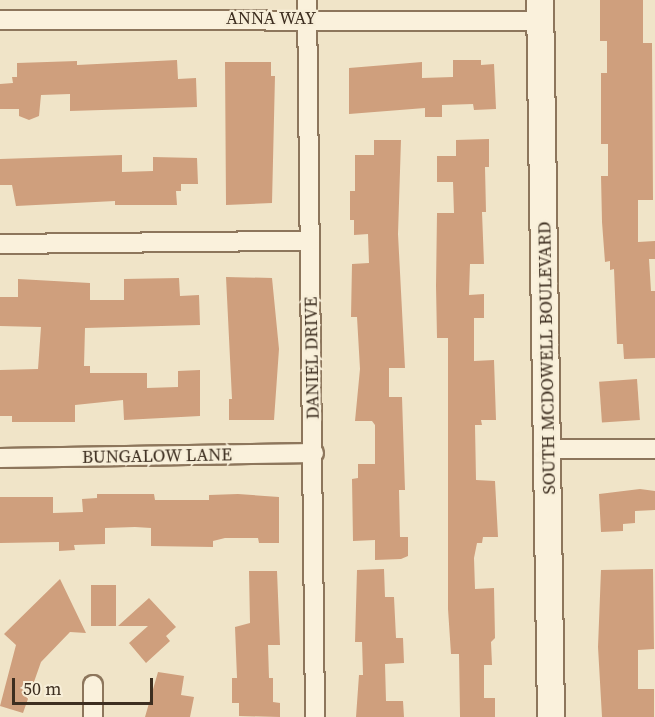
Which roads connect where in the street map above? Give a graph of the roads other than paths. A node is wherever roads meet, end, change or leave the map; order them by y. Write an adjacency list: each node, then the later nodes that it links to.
1 (306, 9): 2 (street, ANNA WAY); 3 (street, ANNA WAY); 4 (street, DANIEL DRIVE)
2 (541, 10): 6 (main road, SOUTH MCDOWELL BOULEVARD)
3 (0, 20)
4 (309, 242): 5 (street); 8 (street, DANIEL DRIVE)
5 (0, 244)
6 (548, 449): 7 (street); 13 (main road, SOUTH MCDOWELL BOULEVARD)
7 (655, 449)
8 (314, 453): 9 (street, BUNGALOW LANE); 12 (street, DANIEL DRIVE)
9 (0, 458)
10 (93, 685): 11 (street)
11 (93, 717)
12 (315, 717)
13 (550, 717)

